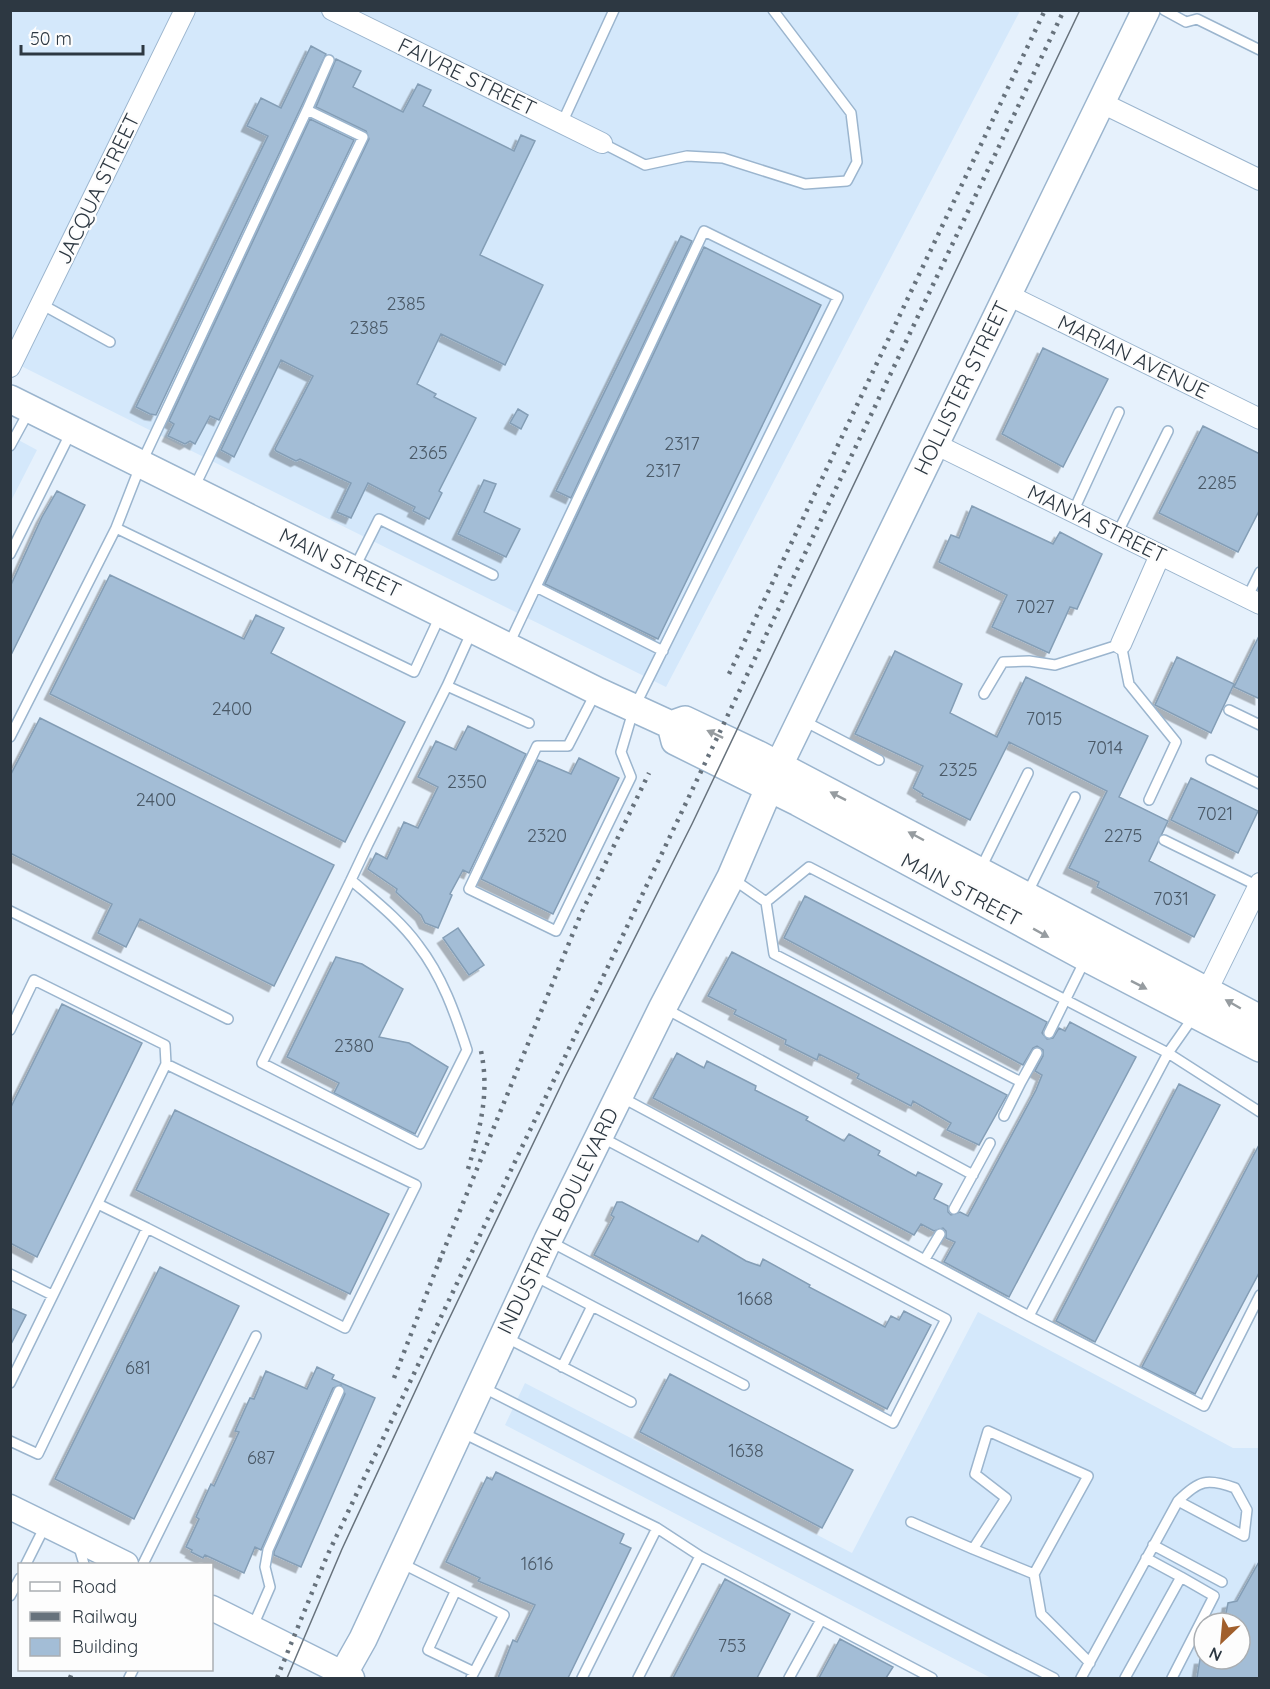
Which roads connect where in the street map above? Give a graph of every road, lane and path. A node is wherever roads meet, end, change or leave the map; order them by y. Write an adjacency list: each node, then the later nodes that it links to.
1 (184, 10): 15 (street, JACQUA STREET)
2 (332, 10): 11 (street, FAIVRE STREET)
3 (614, 10): 11 (lane)
4 (773, 10): 12 (lane)
5 (1146, 10): 9 (main road, HOLLISTER STREET)
6 (1164, 10): 7 (lane)
7 (1260, 50)
8 (329, 60): 10 (lane)
9 (1102, 103): 13 (street); 14 (main road, HOLLISTER STREET)
10 (308, 110): 25 (lane); 26 (lane)
11 (562, 123): 12 (street, FAIVRE STREET)
12 (602, 143)
13 (1260, 180)
14 (1006, 294): 20 (street, MARIAN AVENUE); 23 (main road, HOLLISTER STREET)
15 (41, 304): 16 (lane); 17 (street, JACQUA STREET)
16 (110, 342)
17 (10, 367)
18 (20, 404): 21 (main road, MAIN STREET); 24 (lane)
19 (1119, 412): 27 (lane)
20 (1260, 419)
21 (72, 430): 25 (main road, MAIN STREET); 30 (lane)
22 (1168, 431): 29 (lane)
23 (935, 444): 27 (street, MANYA STREET); 47 (main road, HOLLISTER STREET)
24 (10, 446)
25 (141, 464): 26 (main road, MAIN STREET); 28 (lane)
26 (193, 490): 32 (main road, MAIN STREET)
27 (1072, 512): 29 (street, MANYA STREET)
28 (116, 528): 37 (lane); 50 (lane)
29 (1117, 534): 31 (street, MANYA STREET)
30 (10, 554)
31 (1160, 555): 36 (street, MANYA STREET); 39 (street)
32 (354, 570): 34 (lane); 37 (main road, MAIN STREET)
33 (1260, 572): 36 (lane)
34 (494, 575)
35 (536, 587): 40 (lane); 41 (lane); 41 (lane)
36 (1253, 601)
37 (441, 613): 38 (main road, MAIN STREET)
38 (473, 629): 40 (main road, MAIN STREET); 42 (lane)
39 (1121, 644): 44 (lane); 57 (lane)
40 (508, 646): 43 (main road, MAIN STREET)
41 (663, 651): 45 (lane)
42 (447, 686): 48 (lane); 61 (lane)
43 (596, 690): 45 (main road, MAIN STREET); 45 (lane)
44 (984, 694)
45 (634, 708): 54 (main road, MAIN STREET)
46 (1229, 710): 49 (lane)
47 (801, 720): 51 (lane); 54 (main road, HOLLISTER STREET)
48 (529, 723)
49 (1260, 725)
50 (10, 736)
51 (879, 760)
52 (1211, 760): 55 (lane)
53 (1028, 773): 59 (lane)
54 (774, 776): 59 (main road, MAIN STREET, one-way to 54); 60 (main road, INDUSTRIAL BOULEVARD); 66 (main road, MAIN STREET, one-way to 66)
55 (1260, 784)
56 (1075, 797): 63 (lane)
57 (1149, 800)
58 (1164, 840): 62 (lane)
59 (980, 870): 63 (main road, MAIN STREET)
60 (731, 877): 64 (lane); 69 (main road, INDUSTRIAL BOULEVARD)
61 (351, 880): 61 (lane)
62 (1259, 884): 67 (street)
63 (1026, 894): 67 (main road, MAIN STREET)
64 (766, 902): 68 (lane); 79 (lane)
65 (10, 911): 72 (lane)
66 (1087, 958): 68 (lane); 70 (main road, MAIN STREET, one-way to 70)
67 (1207, 989): 70 (street); 71 (main road, MAIN STREET, one-way to 67)
68 (1065, 1001): 74 (lane); 77 (lane)
69 (663, 1007): 80 (main road, INDUSTRIAL BOULEVARD); 85 (lane)
70 (1196, 1014): 75 (main road, MAIN STREET); 77 (lane)
71 (1260, 1018)
72 (228, 1019)
73 (10, 1030): 78 (lane)
74 (1049, 1033)
75 (1260, 1048)
76 (1038, 1053): 79 (lane)
77 (1168, 1053): 81 (lane); 97 (lane)
78 (166, 1064): 86 (lane); 88 (lane)
79 (1021, 1082): 82 (lane)
80 (619, 1095): 83 (main road, INDUSTRIAL BOULEVARD); 91 (lane)
81 (1260, 1112)
82 (1004, 1116)
83 (598, 1136): 90 (main road, INDUSTRIAL BOULEVARD); 90 (lane)
84 (990, 1143): 85 (lane)
85 (973, 1175): 87 (lane)
86 (98, 1204): 88 (lane); 94 (lane)
87 (954, 1209)
88 (147, 1228): 107 (lane)
89 (940, 1234): 91 (lane)
90 (548, 1240): 93 (main road, INDUSTRIAL BOULEVARD)
91 (926, 1259): 97 (lane)
92 (10, 1274): 94 (lane)
93 (532, 1274): 96 (lane); 99 (main road, INDUSTRIAL BOULEVARD)
94 (52, 1295): 101 (lane)
95 (1260, 1295): 97 (lane)
96 (592, 1306): 100 (lane); 103 (lane)
97 (1029, 1316)
98 (256, 1336): 122 (lane)
99 (503, 1336): 100 (lane); 102 (main road, INDUSTRIAL BOULEVARD)
100 (562, 1367): 105 (lane)
101 (10, 1383)
102 (480, 1385): 106 (main road, INDUSTRIAL BOULEVARD); 140 (lane)
103 (744, 1385)
104 (339, 1391): 131 (lane)
105 (631, 1402)
106 (459, 1431): 112 (lane); 118 (main road, INDUSTRIAL BOULEVARD)
107 (10, 1441)
108 (1178, 1501): 108 (lane); 114 (lane)
109 (10, 1507): 111 (street)
110 (911, 1522): 115 (lane)
111 (46, 1524): 113 (street); 119 (lane)
112 (657, 1528): 116 (lane); 136 (lane)
113 (77, 1540): 120 (lane); 121 (street)
114 (1153, 1545): 117 (lane); 126 (lane)
115 (973, 1549): 123 (lane); 123 (lane)
116 (700, 1556): 130 (lane); 137 (lane)
117 (1146, 1558): 124 (lane); 132 (lane)
118 (399, 1562): 127 (lane); 135 (main road, INDUSTRIAL BOULEVARD)
119 (26, 1563)
120 (84, 1563)
121 (124, 1563)
122 (142, 1563)
123 (1034, 1574): 132 (lane)
124 (1181, 1577): 142 (lane); 143 (lane)
125 (18, 1582): 128 (lane)
126 (1222, 1582)
127 (455, 1592): 133 (lane); 133 (lane)
128 (10, 1596)
129 (213, 1608): 131 (street)
130 (820, 1620): 134 (lane); 138 (lane)
131 (252, 1628): 135 (street)
132 (1089, 1663): 141 (lane)
133 (472, 1675)
134 (921, 1676): 139 (lane)
135 (346, 1677)
136 (582, 1678)
137 (638, 1678)
138 (789, 1678)
139 (932, 1678)
140 (1054, 1678)
141 (1081, 1678)
142 (1125, 1678)
143 (1172, 1678)

